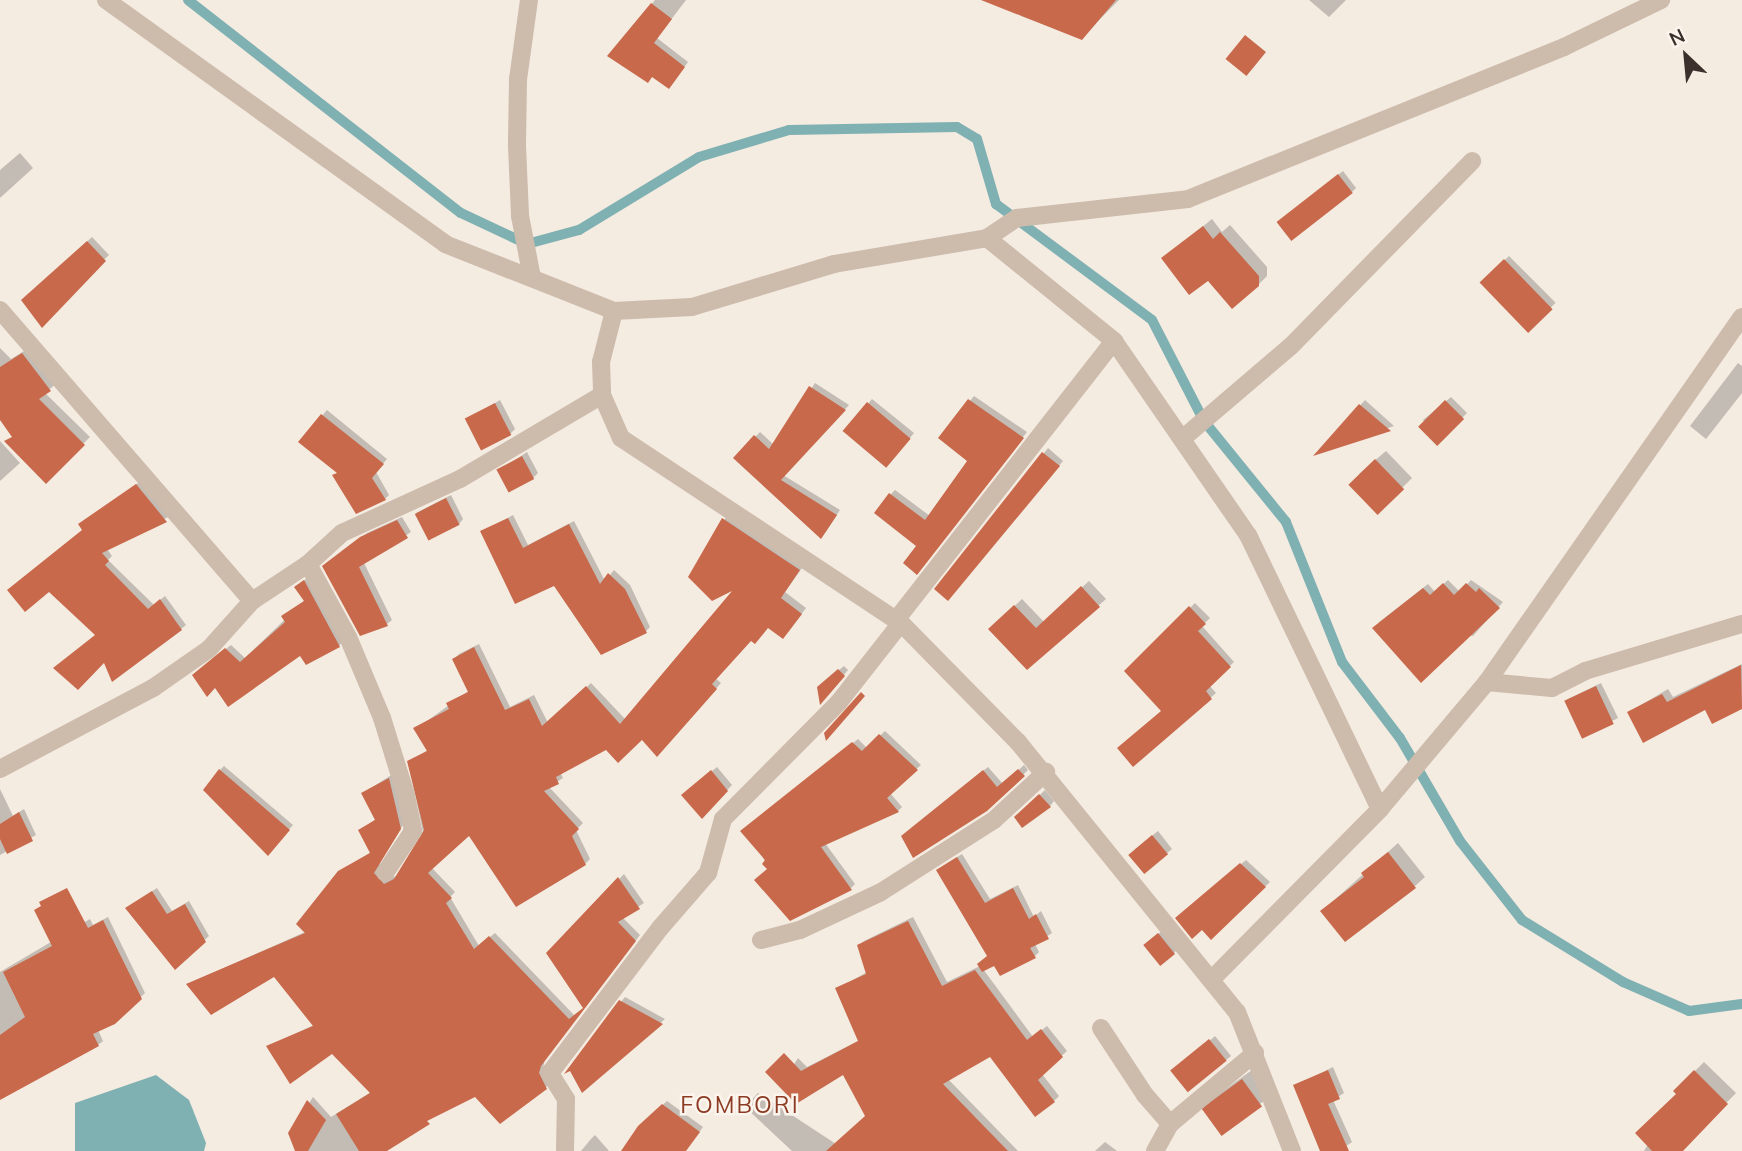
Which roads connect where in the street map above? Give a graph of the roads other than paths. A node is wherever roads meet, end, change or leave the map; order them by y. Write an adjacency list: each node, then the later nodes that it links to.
1 (106, 0): 6 (street)
2 (529, 0): 6 (street)
3 (1661, 0): 5 (street)
4 (1472, 161): 12 (street)
5 (987, 238): 8 (street); 10 (street)
6 (532, 278): 8 (street)
7 (0, 310): 14 (street)
8 (614, 311): 11 (street)
9 (1742, 317): 17 (street)
10 (1114, 341): 12 (street); 15 (street)
11 (602, 395): 13 (street); 15 (street)
12 (1182, 439): 20 (street)
13 (307, 564): 14 (street); 21 (street)
14 (251, 601): 18 (street)
15 (899, 622): 19 (street); 27 (street)
16 (1742, 624): 17 (street)
17 (1487, 682): 20 (street)
18 (0, 769)
19 (1046, 772): 22 (street); 23 (street)
20 (1380, 809): 23 (street)
21 (385, 873)
22 (761, 940)
23 (1212, 979): 25 (street)
24 (1101, 1028): 26 (street)
25 (1255, 1053): 26 (street); 29 (street)
26 (1170, 1124): 28 (street)
27 (565, 1151)
28 (1155, 1151)
29 (1292, 1151)

